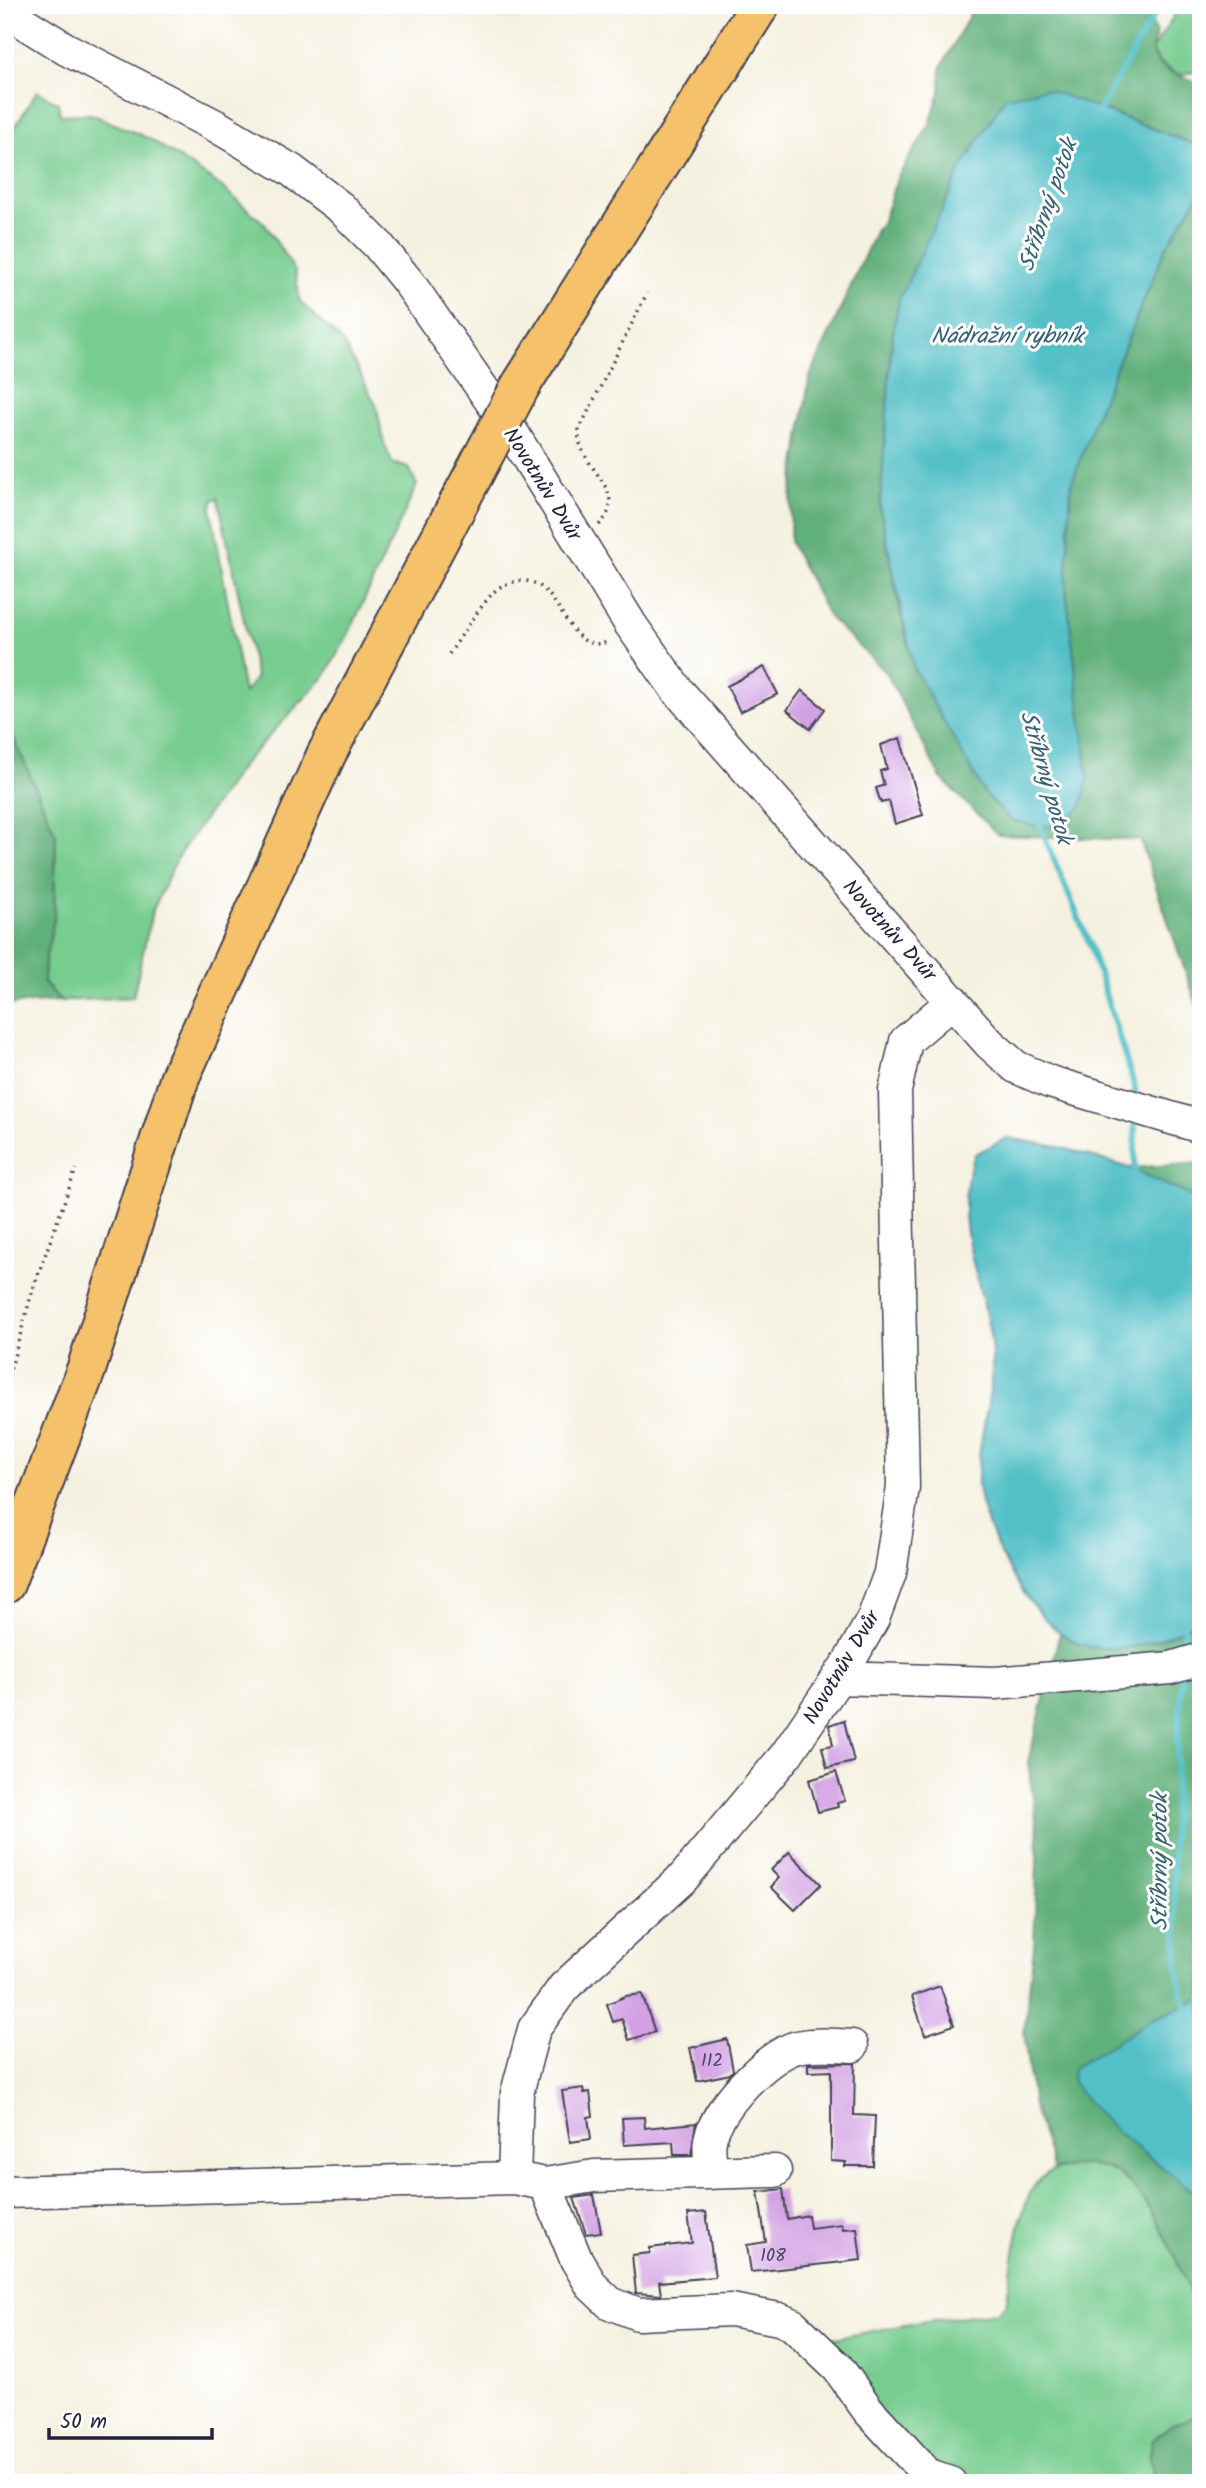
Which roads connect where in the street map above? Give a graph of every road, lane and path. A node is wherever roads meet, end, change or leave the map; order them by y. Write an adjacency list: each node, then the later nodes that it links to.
1 (760, 5): 11 (main road, bridge)
2 (5, 11): 4 (street, Novotnův Dvůr)
3 (648, 293): 4 (path)
4 (580, 543): 5 (street, Novotnův Dvůr)
5 (631, 625): 6 (path); 7 (street, Novotnův Dvůr)
6 (449, 654)
7 (953, 1001): 8 (street, Novotnův Dvůr); 13 (street, Novotnův Dvůr)
8 (1201, 1127)
9 (76, 1169): 10 (path)
10 (5, 1389)
11 (5, 1584)
12 (1201, 1659): 13 (street)
13 (838, 1678): 17 (street, Novotnův Dvůr)
14 (852, 2046): 16 (street)
15 (775, 2171): 16 (street)
16 (711, 2173): 18 (street)
17 (514, 2178): 18 (street); 19 (street)
18 (545, 2184): 20 (street)
19 (5, 2192)
20 (936, 2480)

